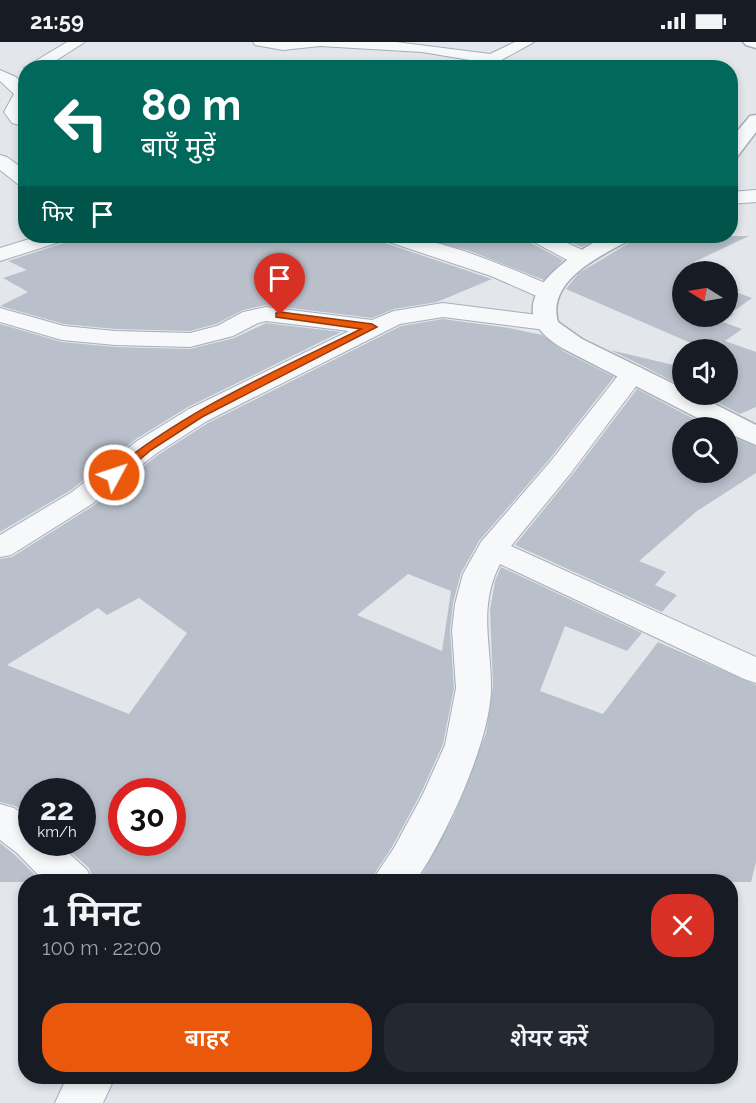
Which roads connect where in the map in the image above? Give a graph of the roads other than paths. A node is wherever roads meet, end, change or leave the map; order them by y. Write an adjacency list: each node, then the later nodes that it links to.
1 (78, 42): 10 (street)
2 (260, 42): 3 (street)
3 (320, 42): 9 (street)
4 (483, 42): 8 (street)
5 (527, 42): 8 (street)
6 (751, 42): 7 (street)
7 (756, 43)
8 (509, 50): 9 (street)
9 (492, 59)
10 (46, 60)
11 (4, 76): 12 (street)
12 (18, 90)
13 (756, 120): 14 (street)
14 (738, 143)
15 (0, 161): 16 (street)
16 (18, 175)
17 (756, 196): 18 (street)
18 (738, 197)
19 (37, 243): 23 (street)
20 (412, 243): 25 (street)
21 (551, 243): 24 (street)
22 (608, 243): 24 (street)
23 (0, 255)
24 (581, 258): 25 (street)
25 (549, 293): 27 (street)
26 (0, 315): 28 (street)
27 (546, 323): 28 (street); 29 (street)
28 (372, 327): 31 (street)
29 (633, 373): 30 (street); 33 (street)
30 (756, 436)
31 (14, 529): 32 (street)
32 (0, 548)
33 (492, 549): 34 (street); 39 (street)
34 (756, 671)
35 (0, 819): 36 (street)
36 (18, 832)
37 (45, 856): 38 (street)
38 (64, 874)
39 (398, 874)
40 (88, 1084): 41 (street)
41 (79, 1103)

